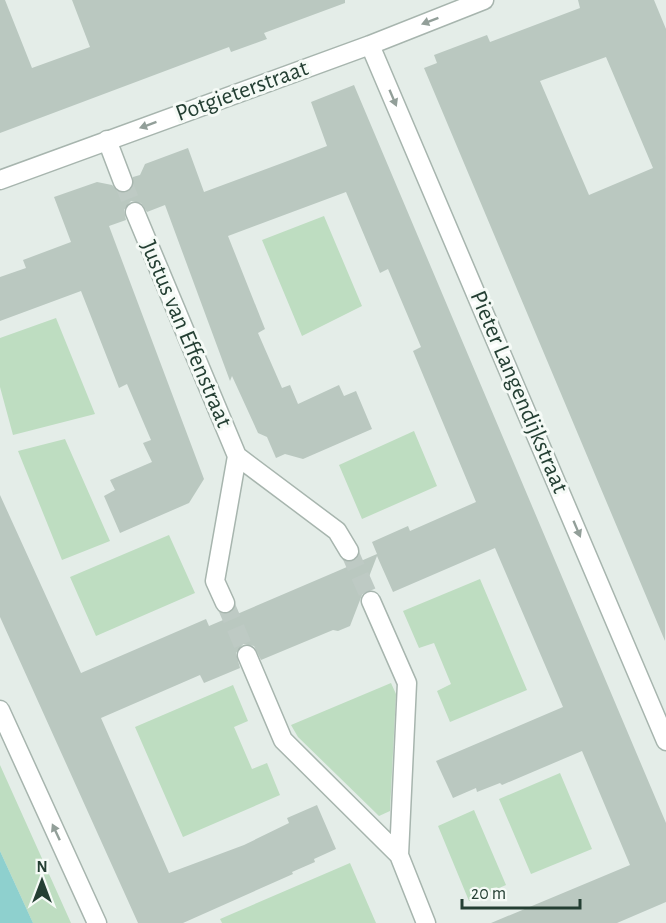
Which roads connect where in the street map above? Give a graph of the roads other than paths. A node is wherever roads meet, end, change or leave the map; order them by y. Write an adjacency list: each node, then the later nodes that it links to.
1 (484, 0): 2 (street, Potgieterstraat, one-way to 2)
2 (370, 45): 3 (street, Potgieterstraat, one-way to 3); 13 (street, Pieter Langendijkstraat, one-way to 13)
3 (107, 140): 4 (street, Potgieterstraat); 5 (street)
4 (0, 180)
5 (123, 182)
6 (135, 212): 7 (street, Justus van Effenstraat)
7 (237, 456): 8 (street, Justus van Effenstraat); 10 (street, Justus van Effenstraat)
8 (349, 551)
9 (371, 601): 14 (street)
10 (225, 603)
11 (247, 655): 14 (street)
12 (0, 710): 15 (street, one-way to 12)
13 (666, 741)
14 (399, 855): 16 (street)
15 (97, 923)
16 (426, 923)

